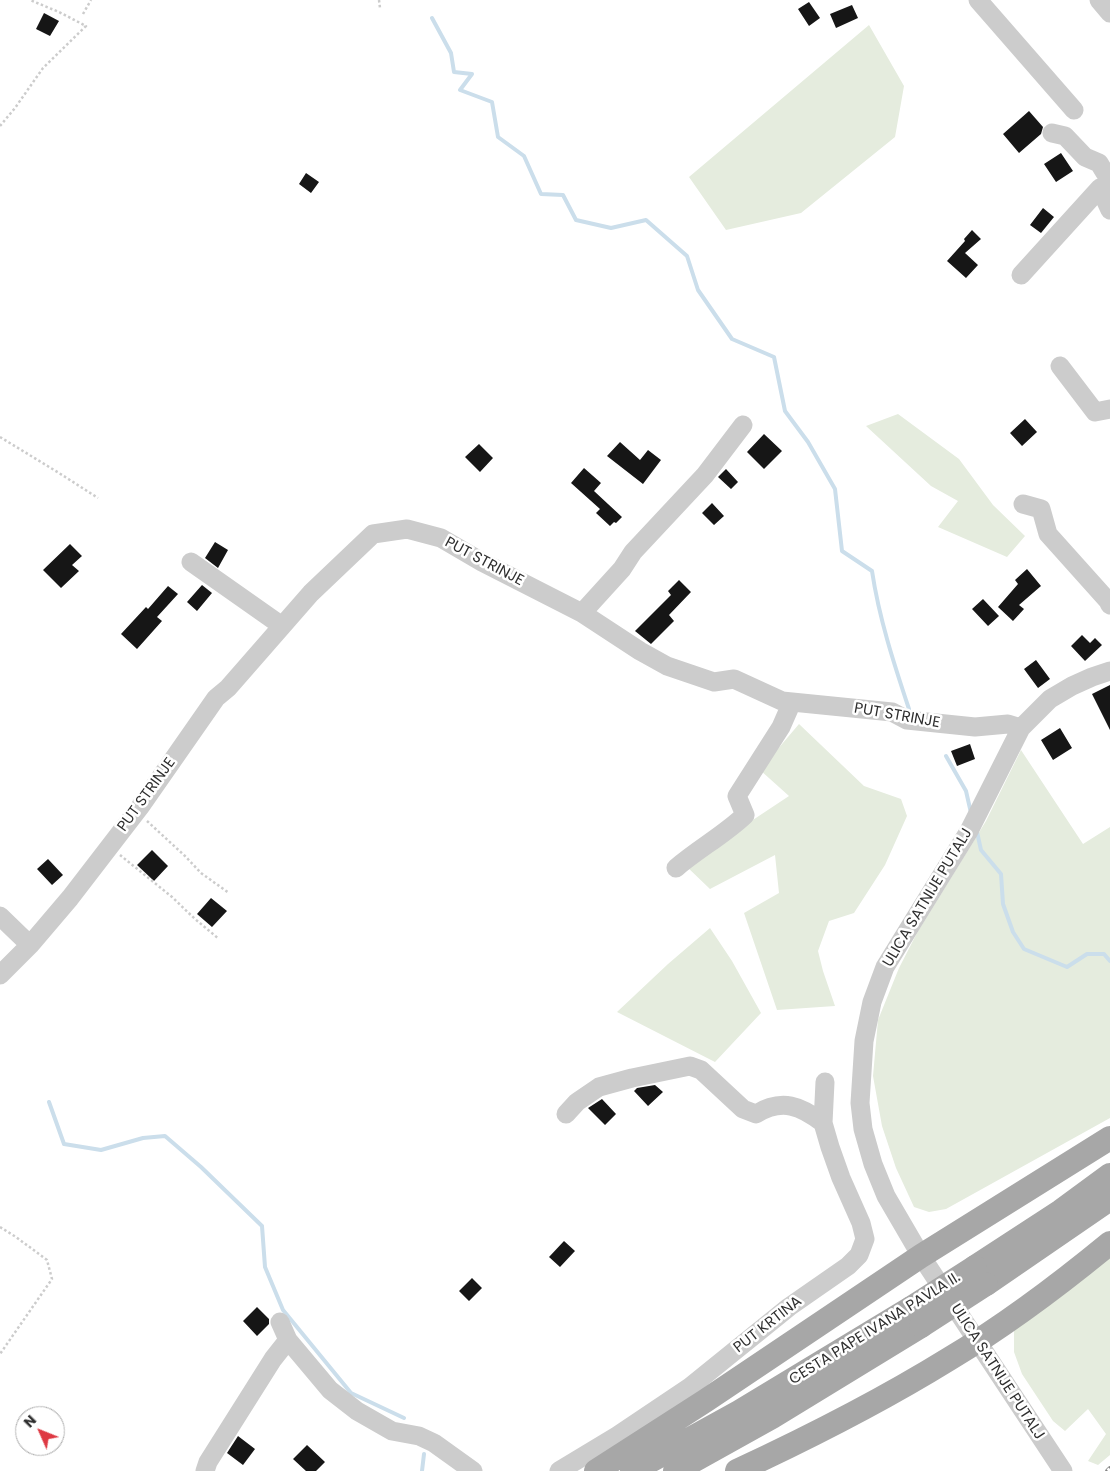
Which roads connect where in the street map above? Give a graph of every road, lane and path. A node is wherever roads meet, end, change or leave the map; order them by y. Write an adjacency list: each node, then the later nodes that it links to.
1 (30, 0): 10 (path)
2 (91, 0): 8 (path)
3 (379, 0): 6 (path)
4 (978, 0): 9 (street)
5 (1099, 0): 7 (street)
6 (380, 8)
7 (1110, 13)
8 (83, 14)
9 (1074, 110)
10 (0, 126)
11 (1052, 133): 12 (street)
12 (1107, 184): 13 (street); 14 (street)
13 (1110, 210)
14 (1021, 274)
15 (1060, 366): 16 (street)
16 (1110, 408)
17 (743, 425): 23 (street)
18 (0, 437): 19 (path)
19 (98, 498)
20 (1023, 504): 22 (street)
21 (191, 562): 24 (street)
22 (1109, 602)
23 (582, 613): 24 (street, PUT STRINJE); 26 (street, PUT STRINJE)
24 (282, 626): 28 (street, PUT STRINJE)
25 (1110, 671): 27 (street, ULICA SATNIJE PUTALJ)
26 (792, 702): 27 (street, PUT STRINJE); 30 (street)
27 (1021, 728): 44 (street, ULICA SATNIJE PUTALJ)
28 (136, 812): 29 (street, PUT STRINJE); 31 (path)
29 (110, 846): 33 (path); 34 (street, PUT STRINJE)
30 (676, 868)
31 (229, 892)
32 (0, 916): 34 (street)
33 (219, 939)
34 (30, 945): 35 (street, PUT STRINJE)
35 (0, 975)
36 (825, 1082): 38 (street, PUT KRTINA)
37 (566, 1114): 38 (street)
38 (823, 1123): 53 (street, PUT KRTINA)
39 (1110, 1138): 44 (main road)
40 (1110, 1175): 45 (main road, CESTA PAPE IVANA PAVLA II.)
41 (1110, 1199): 45 (main road, CESTA PAPE IVANA PAVLA II.)
42 (0, 1227): 50 (path)
43 (1110, 1244): 49 (main road)
44 (921, 1256): 49 (street, ULICA SATNIJE PUTALJ); 54 (main road)
45 (981, 1276): 46 (main road, CESTA PAPE IVANA PAVLA II., bridge)
46 (916, 1317): 55 (main road, CESTA PAPE IVANA PAVLA II.); 56 (main road, CESTA PAPE IVANA PAVLA II.)
47 (280, 1322): 48 (street)
48 (288, 1340): 51 (street); 52 (street)
49 (977, 1342): 57 (main road); 58 (street, ULICA SATNIJE PUTALJ)
50 (0, 1354)
51 (205, 1471)
52 (473, 1471)
53 (559, 1471)
54 (596, 1471)
55 (632, 1471)
56 (675, 1471)
57 (737, 1471)
58 (1063, 1471)

